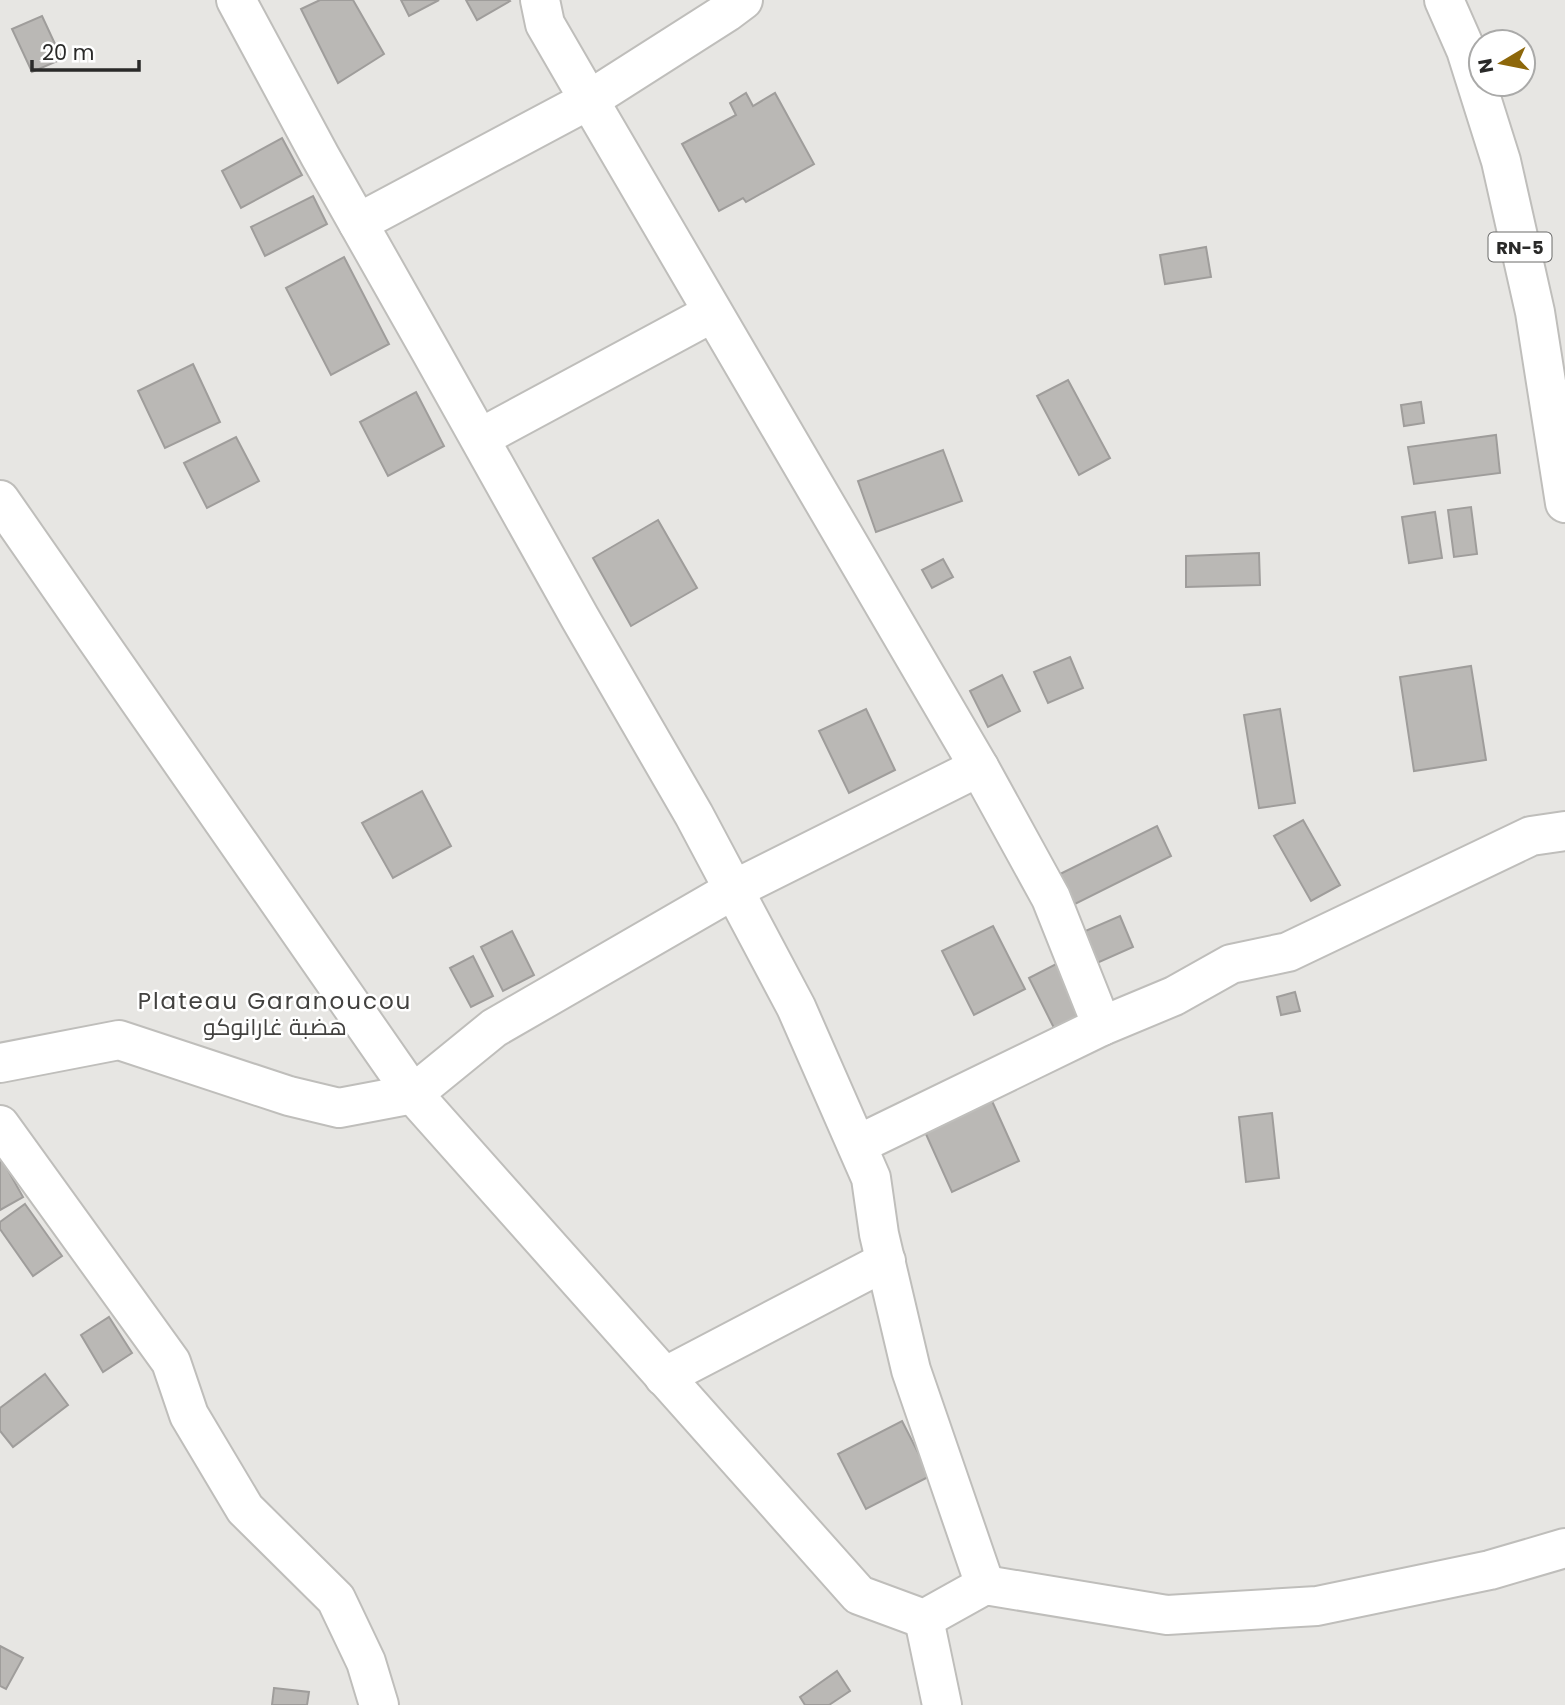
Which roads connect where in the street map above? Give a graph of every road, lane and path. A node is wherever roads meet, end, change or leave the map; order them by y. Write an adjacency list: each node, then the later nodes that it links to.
1 (236, 0): 6 (street)
2 (540, 0): 5 (street)
3 (743, 0): 5 (street)
4 (1444, 0): 10 (street, RN-5)
5 (589, 100): 6 (street); 7 (street)
6 (358, 222): 8 (street)
7 (712, 313): 8 (street); 11 (street)
8 (480, 439): 13 (street)
9 (0, 500): 16 (street)
10 (1565, 503)
11 (979, 767): 13 (street); 14 (street)
12 (1565, 831): 14 (street)
13 (733, 890): 16 (street); 18 (street)
14 (1102, 1026): 18 (street)
15 (0, 1063): 16 (street)
16 (413, 1094): 20 (street)
17 (0, 1125): 24 (street)
18 (858, 1145): 19 (street)
19 (886, 1261): 20 (street); 22 (street)
20 (664, 1377): 23 (street)
21 (1565, 1548): 22 (street)
22 (985, 1584): 23 (street)
23 (924, 1619): 25 (street)
24 (379, 1705)
25 (942, 1705)

